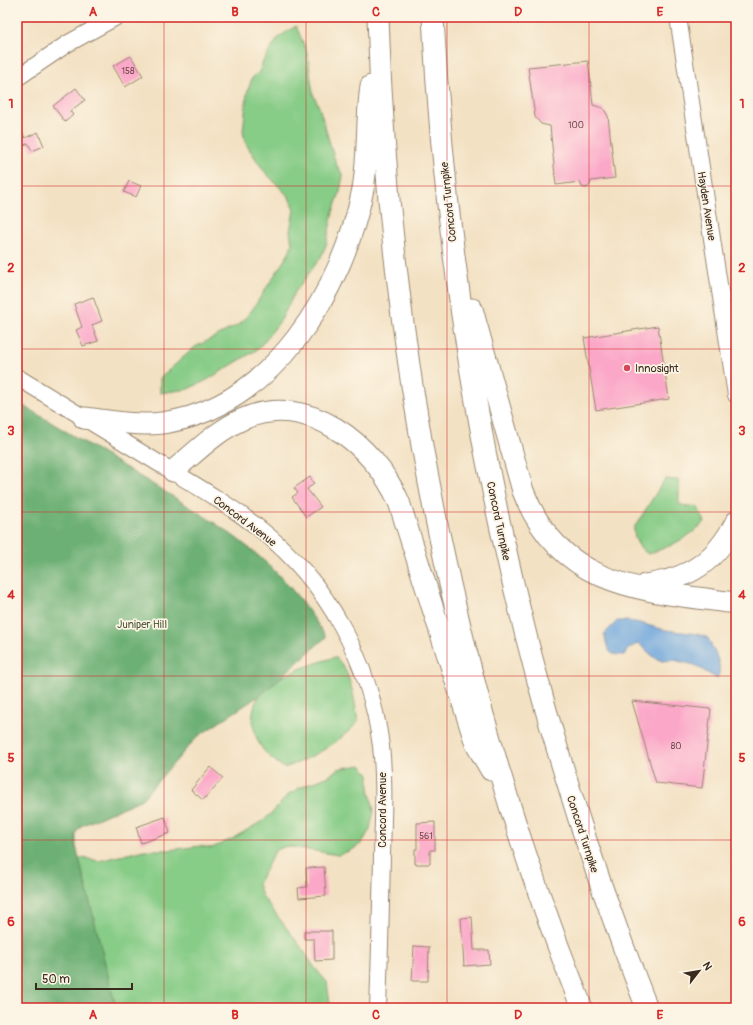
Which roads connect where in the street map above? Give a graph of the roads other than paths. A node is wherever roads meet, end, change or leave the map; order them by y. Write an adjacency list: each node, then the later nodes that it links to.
1 (116, 17): 6 (main road)
2 (378, 17): 5 (highway)
3 (434, 17): 7 (highway, Concord Turnpike)
4 (678, 17): 9 (main road, Hayden Avenue)
5 (379, 38): 10 (highway); 15 (highway)
6 (17, 78)
7 (455, 262): 13 (highway); 18 (highway, Concord Turnpike)
8 (17, 377): 10 (main road, Concord Avenue)
9 (736, 395)
10 (84, 418): 11 (main road, Concord Avenue)
11 (172, 471): 15 (highway); 16 (main road, Concord Avenue)
12 (736, 522): 13 (highway)
13 (636, 586): 14 (highway)
14 (736, 603)
15 (510, 805): 17 (highway)
16 (378, 1008)
17 (582, 1008)
18 (647, 1008)

